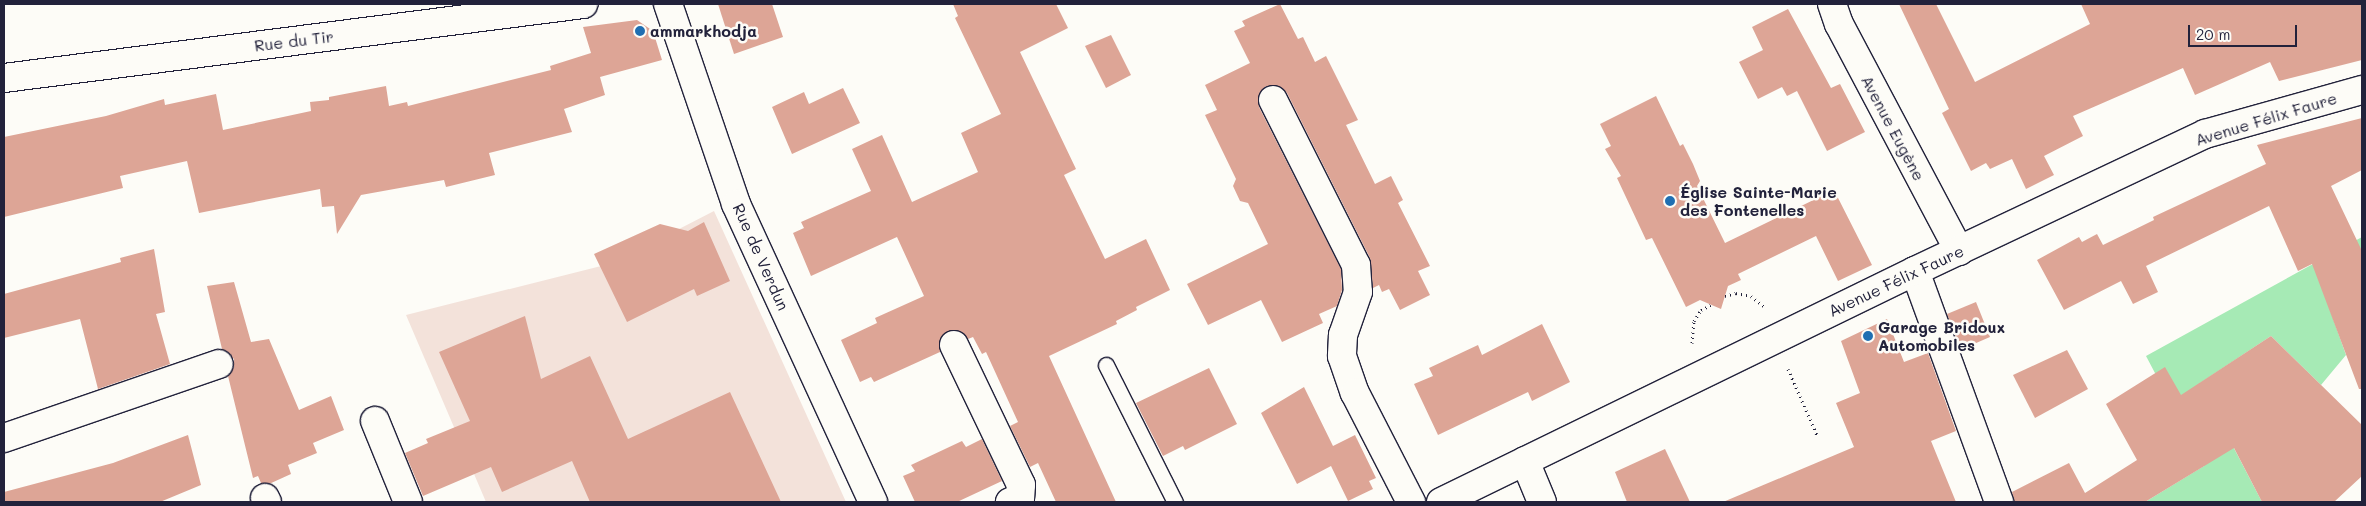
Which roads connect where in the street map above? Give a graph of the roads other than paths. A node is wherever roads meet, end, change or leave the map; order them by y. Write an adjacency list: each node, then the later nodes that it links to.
1 (584, 4): 4 (street, Rue du Tir)
2 (668, 4): 16 (street, Rue de Verdun)
3 (1832, 4): 7 (street, Avenue Eugène)
4 (4, 78)
5 (2362, 90): 7 (street, Avenue Félix Faure)
6 (1273, 100): 19 (street)
7 (1959, 251): 8 (street, Avenue Félix Faure)
8 (1915, 271): 14 (street, Avenue Félix Faure); 22 (street)
9 (954, 345): 17 (street)
10 (219, 364): 13 (street)
11 (1106, 365): 18 (lane)
12 (375, 421): 15 (street)
13 (4, 438)
14 (1525, 461): 20 (street, Avenue Félix Faure); 21 (street)
15 (408, 502)
16 (872, 502)
17 (1010, 502)
18 (1175, 502)
19 (1411, 502)
20 (1441, 502)
21 (1542, 502)
22 (1999, 502)

